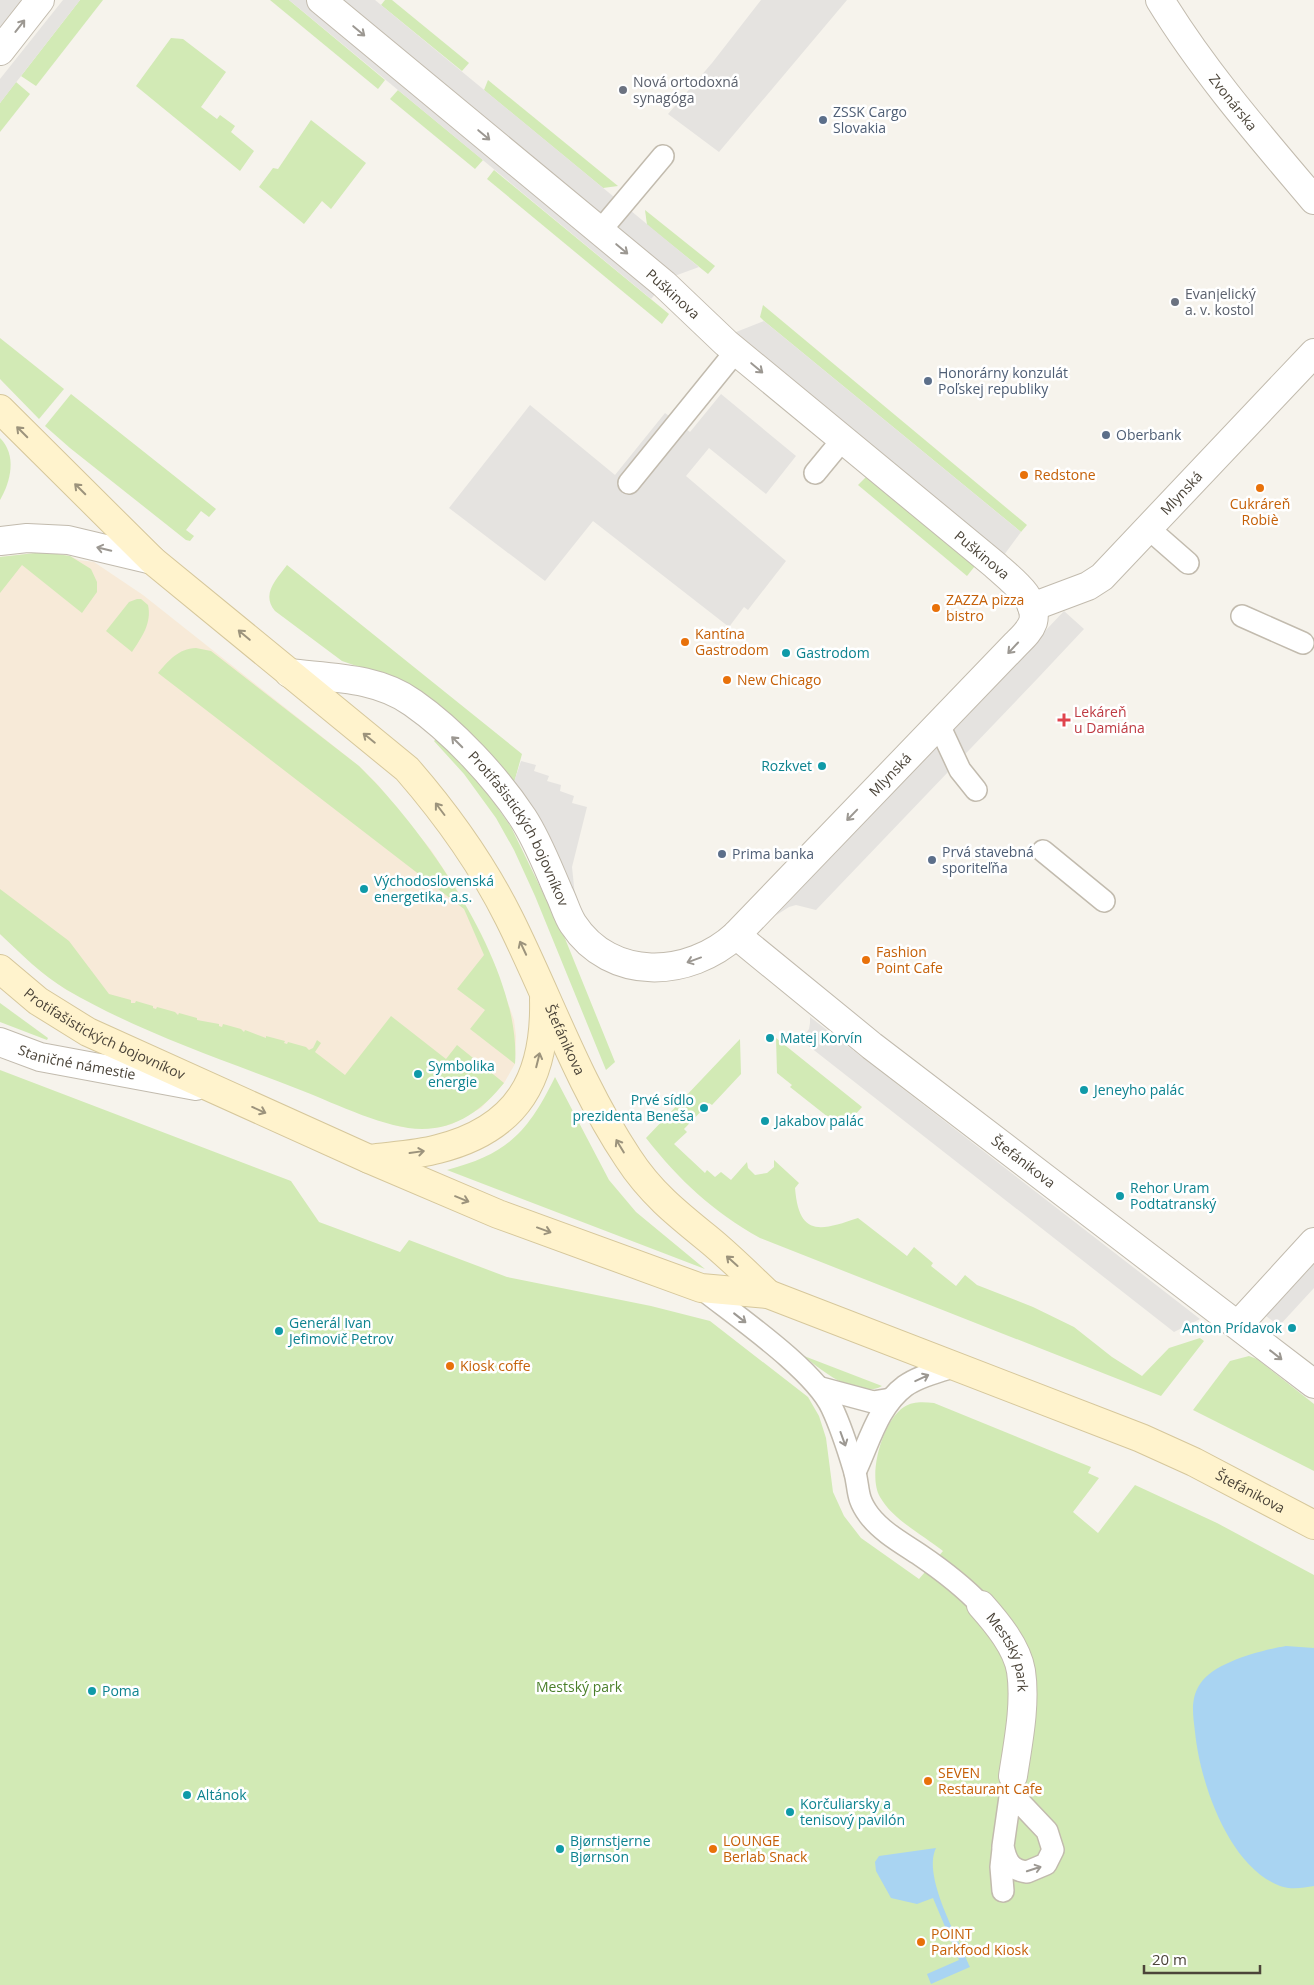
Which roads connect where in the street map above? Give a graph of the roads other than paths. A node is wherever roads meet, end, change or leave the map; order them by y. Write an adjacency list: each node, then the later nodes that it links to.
1 (40, 0): 4 (street, one-way to 1)
2 (321, 0): 7 (street, Puškinova, one-way to 7)
3 (1160, 0): 6 (street, Zvonárska)
4 (0, 51)
5 (663, 156): 7 (lane)
6 (1314, 200)
7 (600, 231): 8 (street, Puškinova, one-way to 8)
8 (736, 351): 11 (street, Puškinova, one-way to 11); 13 (lane)
9 (1314, 353): 14 (street, Mlynská)
10 (0, 410): 16 (street, one-way to 10)
11 (843, 439): 12 (lane); 18 (street, Puškinova)
12 (815, 473)
13 (629, 483)
14 (1148, 528): 17 (lane); 18 (street, Mlynská)
15 (0, 541): 16 (street, one-way to 15)
16 (152, 560): 21 (street, one-way to 16)
17 (1188, 563)
18 (1027, 599): 22 (street, Mlynská, one-way to 22)
19 (1242, 616): 20 (lane)
20 (1303, 643)
21 (289, 673): 26 (street, Protifašistických bojovníkov, one-way to 21); 28 (street, one-way to 21)
22 (939, 724): 23 (lane); 26 (street, Mlynská, one-way to 26)
23 (976, 790)
24 (1043, 851): 25 (lane)
25 (1104, 901)
26 (736, 936): 35 (street, Štefánikova)
27 (0, 969): 30 (street, Protifašistických bojovníkov)
28 (544, 992): 31 (street, Štefánikova, one-way to 28); 34 (street, Štefánikova, one-way to 28)
29 (0, 1042): 30 (street, Staničné námestie)
30 (215, 1090): 31 (street, Štefánikova, one-way to 31)
31 (369, 1159): 33 (street, Štefánikova, one-way to 33)
32 (1314, 1242): 35 (street)
33 (702, 1288): 34 (street, Štefánikova); 38 (lane, one-way to 38)
34 (768, 1294): 36 (street, Štefánikova)
35 (1238, 1325): 37 (street, Štefánikova, one-way to 37)
36 (955, 1366): 39 (lane, one-way to 36); 41 (street, Štefánikova)
37 (1314, 1384)
38 (821, 1388): 39 (lane); 40 (lane, Mestský park, one-way to 40)
39 (891, 1399): 40 (lane)
40 (855, 1472): 42 (lane, Mestský park)
41 (1314, 1525)
42 (981, 1606): 43 (street, Mestský park)
43 (1012, 1784): 44 (lane); 44 (lane, one-way to 43)
44 (1003, 1846): 45 (lane)
45 (1003, 1891)

